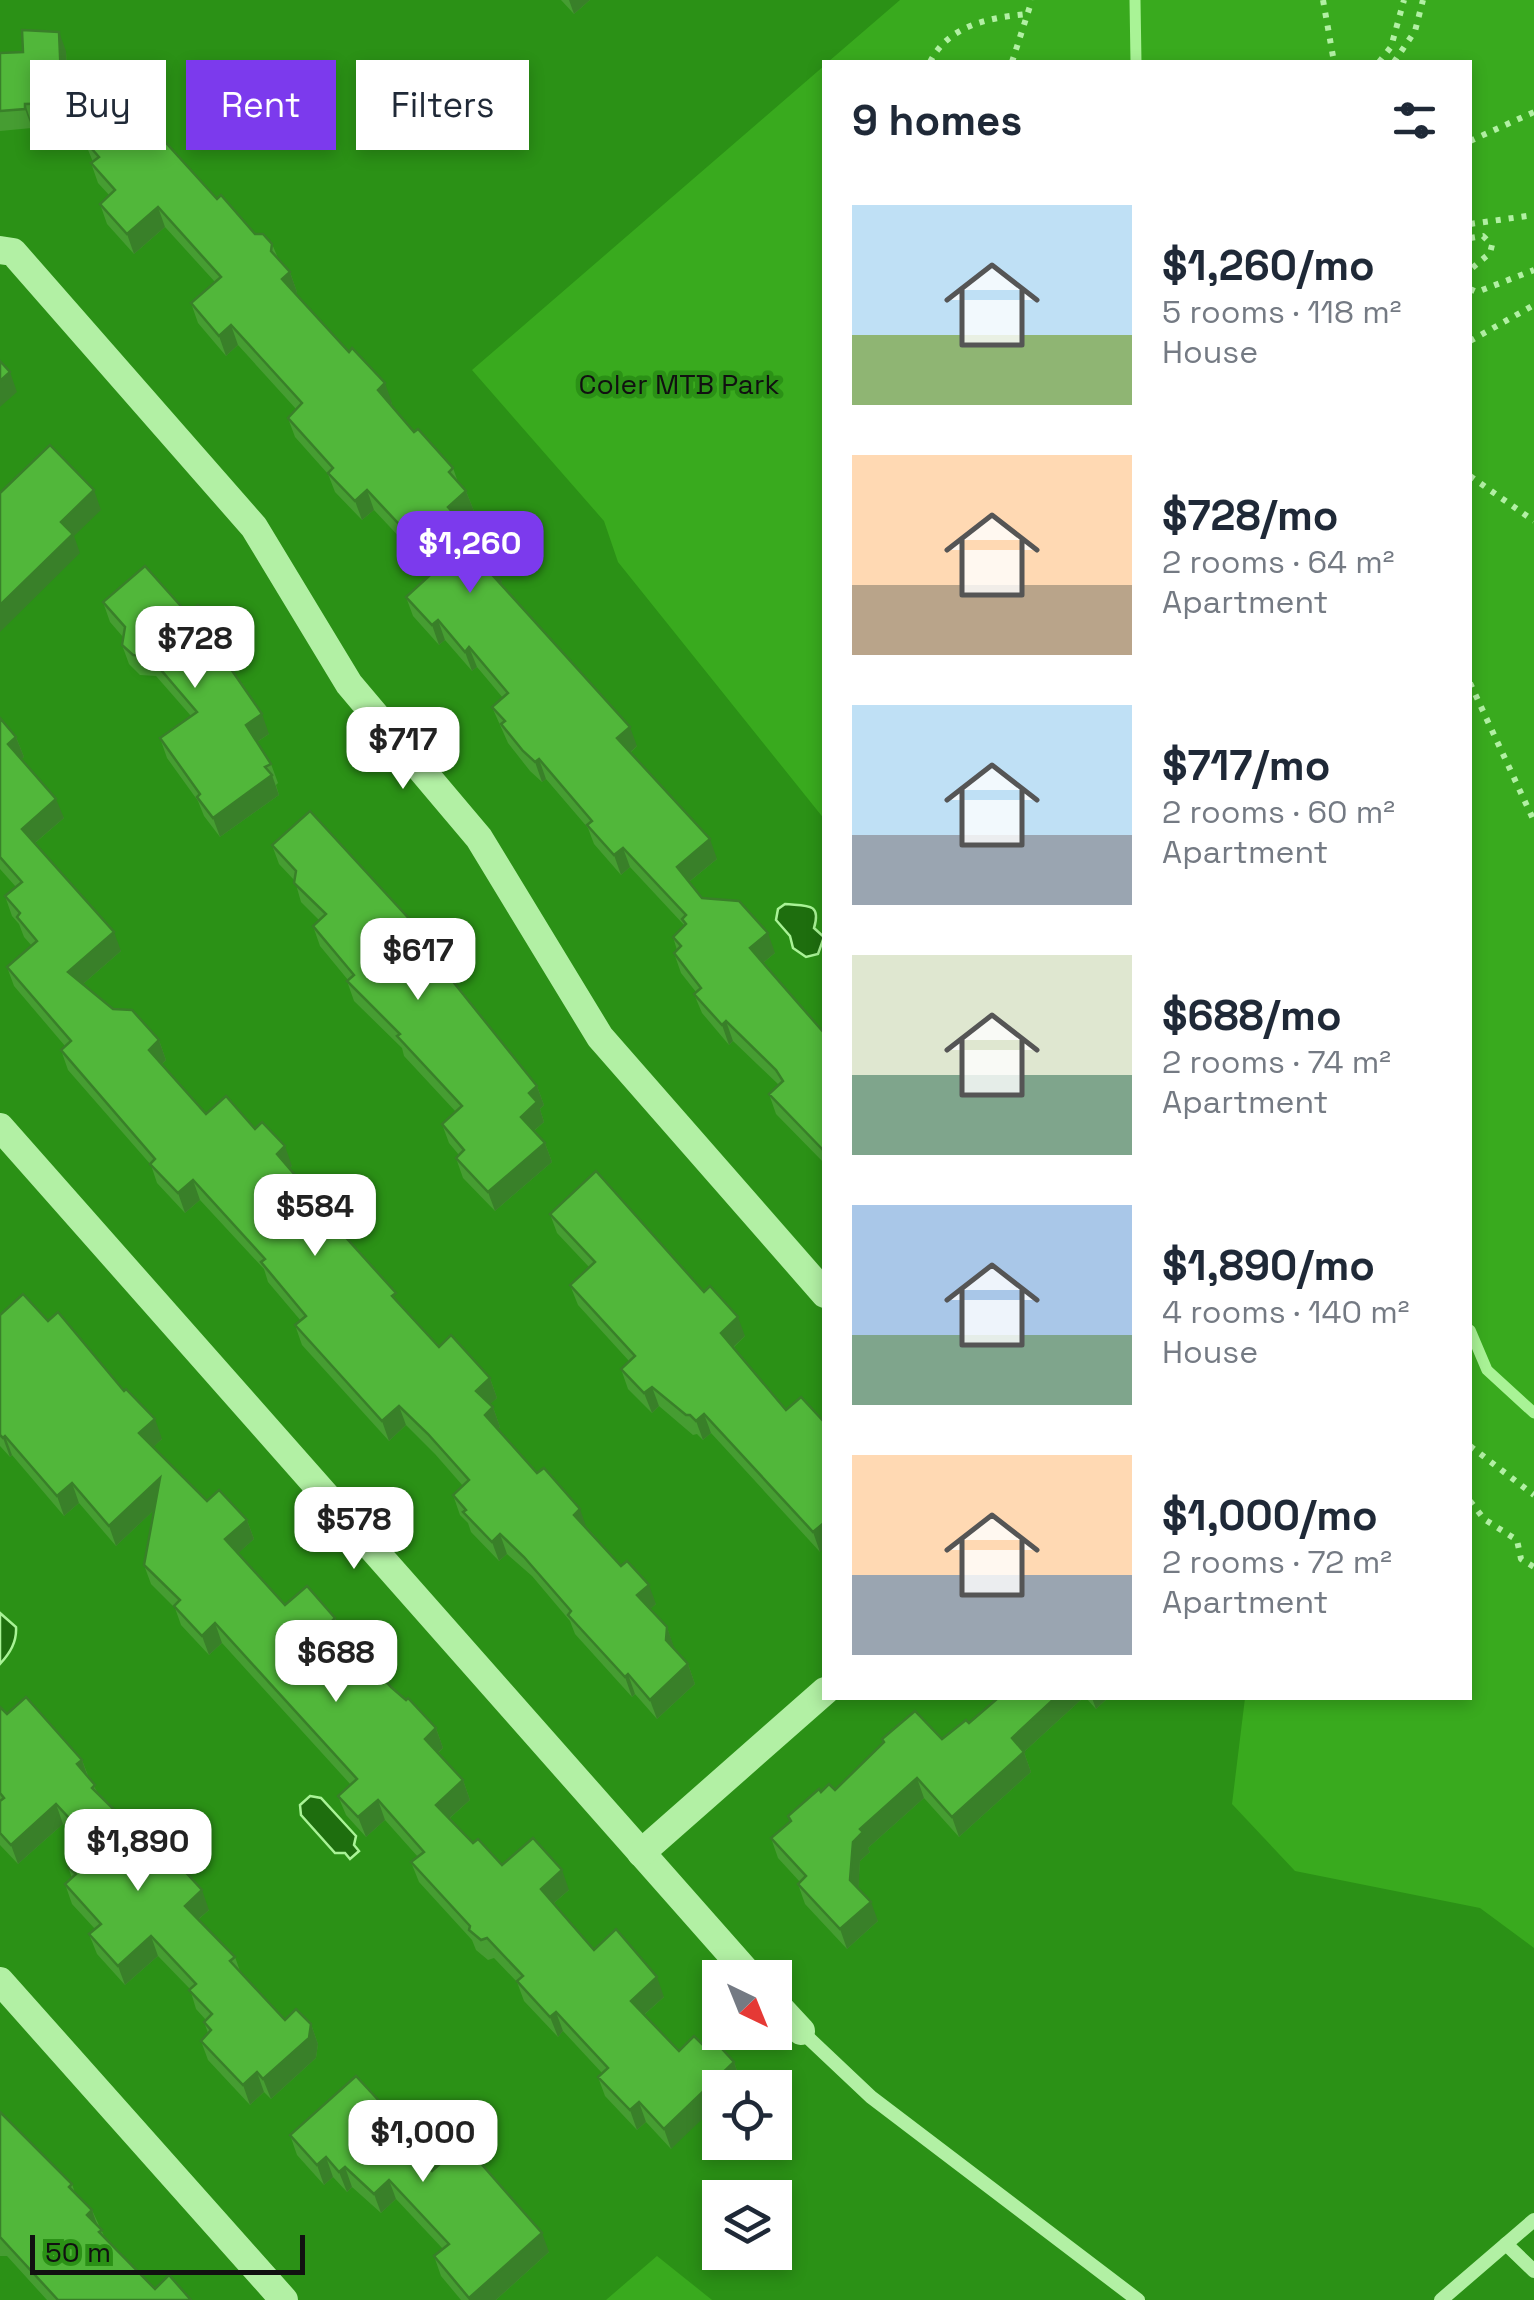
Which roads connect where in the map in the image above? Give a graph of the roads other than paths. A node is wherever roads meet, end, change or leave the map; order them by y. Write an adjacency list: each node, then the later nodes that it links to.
1 (0, 250): 3 (street)
2 (0, 1128): 5 (street)
3 (822, 1291)
4 (822, 1693): 5 (street)
5 (641, 1853): 6 (street)
6 (736, 1960)
7 (0, 1981): 13 (street)
8 (792, 2021): 9 (street)
9 (801, 2031): 14 (lane)
10 (1534, 2220): 11 (lane)
11 (1506, 2244): 12 (lane); 15 (lane)
12 (1534, 2272)
13 (284, 2300)
14 (1138, 2300)
15 (1441, 2300)

